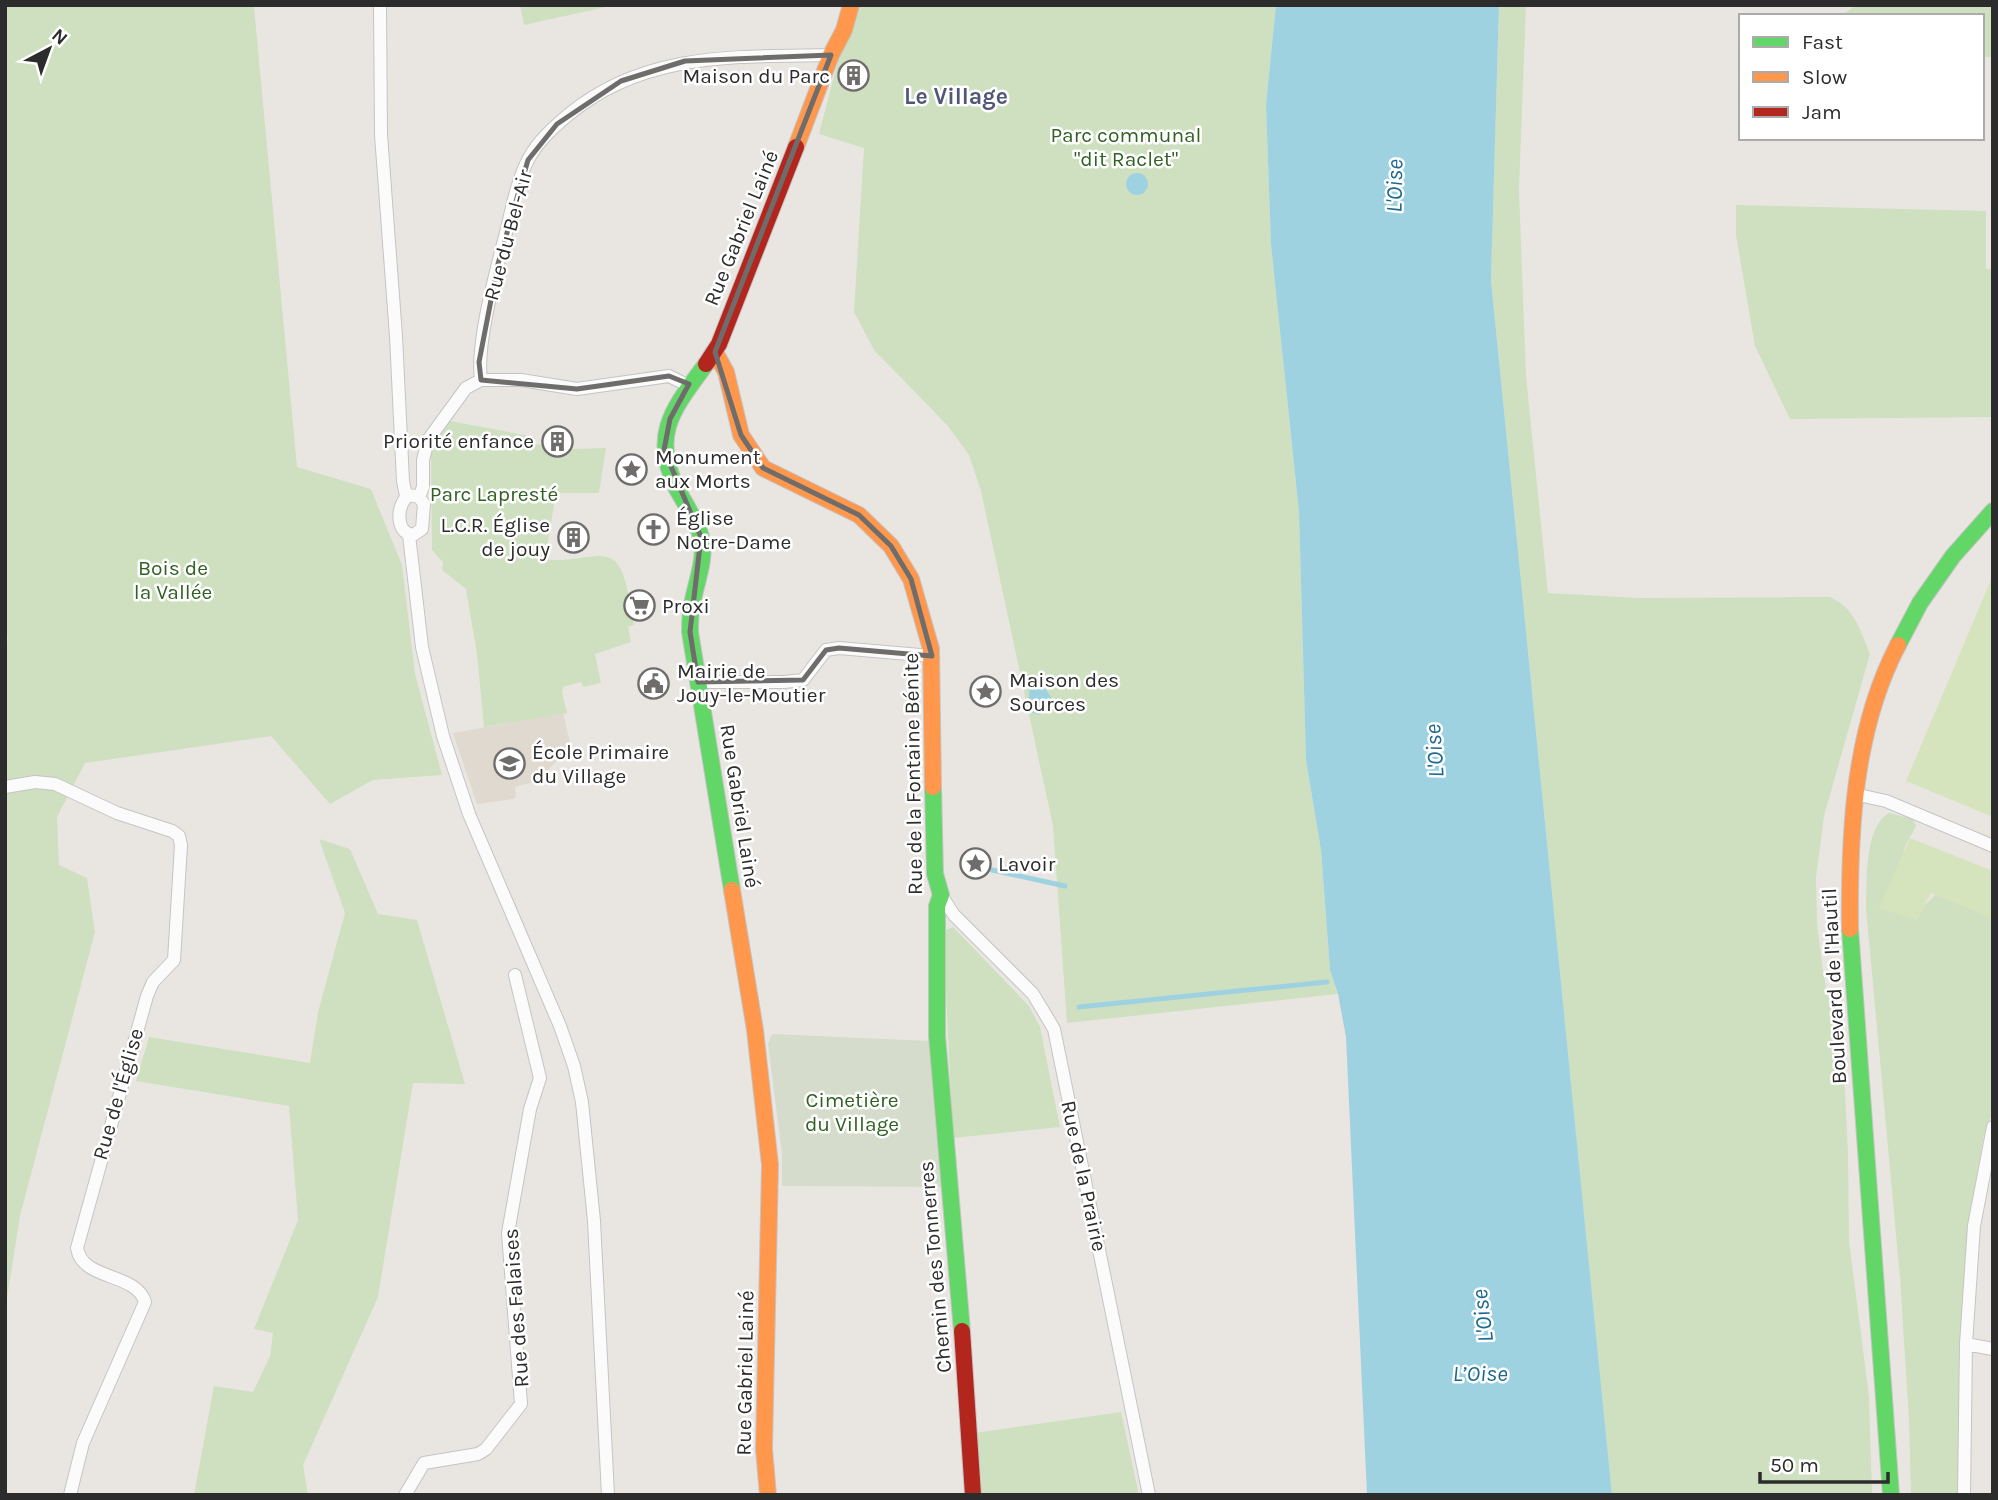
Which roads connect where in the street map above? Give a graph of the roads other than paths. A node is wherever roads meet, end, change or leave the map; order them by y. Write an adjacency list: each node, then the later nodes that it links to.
1 (380, 5): 7 (street)
2 (851, 5): 3 (street, Rue Gabriel Lainé)
3 (831, 55): 4 (street, Rue Gabriel Lainé); 5 (street, Rue du Bel-Air)
4 (715, 352): 6 (street, Rue Gabriel Lainé); 10 (street, Rue de la Fontaine Bénite)
5 (481, 380): 6 (street); 7 (street)
6 (689, 386): 11 (street, Rue Gabriel Lainé)
7 (412, 496): 9 (street); 9 (street)
8 (1993, 511): 13 (street, Boulevard de l'Hautil)
9 (410, 535): 23 (street)
10 (932, 656): 11 (street); 15 (street, Rue de la Fontaine Bénite)
11 (698, 682): 24 (street, Rue Gabriel Lainé)
12 (5, 788): 21 (street, Rue de l'Église)
13 (1854, 794): 14 (street); 27 (street, Boulevard de l'Hautil)
14 (1993, 846)
15 (941, 895): 17 (street, Rue de la Fontaine Bénite); 26 (street, Rue de la Prairie)
16 (515, 975): 22 (street, Rue des Falaises)
17 (937, 1036): 25 (street, Chemin des Tonnerres)
18 (1993, 1127): 19 (street)
19 (1966, 1344): 20 (street); 28 (street)
20 (1993, 1349)
21 (70, 1495)
22 (405, 1495)
23 (608, 1495)
24 (768, 1495)
25 (973, 1495)
26 (1149, 1495)
27 (1891, 1495)
28 (1965, 1495)

